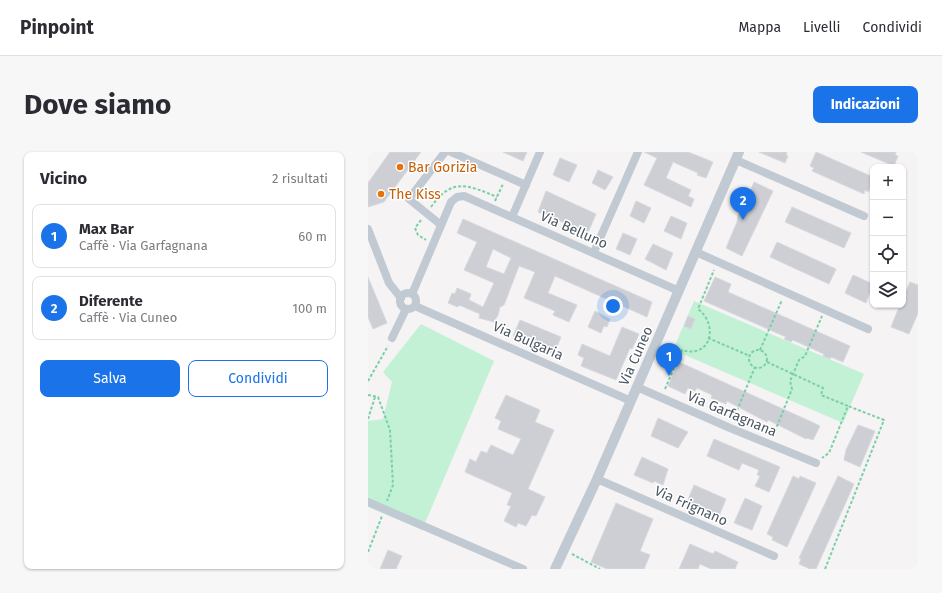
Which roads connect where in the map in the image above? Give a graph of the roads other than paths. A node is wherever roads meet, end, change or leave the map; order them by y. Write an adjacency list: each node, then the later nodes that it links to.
1 (445, 152): 9 (street)
2 (451, 152): 6 (street)
3 (540, 152): 6 (street)
4 (638, 152): 11 (street)
5 (738, 156): 7 (street); 12 (street, Via Cuneo)
6 (526, 185): 8 (street)
7 (864, 216)
8 (512, 217): 9 (street, Via Belluno); 11 (street, Via Belluno)
9 (441, 225): 14 (street)
10 (368, 229): 15 (street)
11 (594, 252): 13 (street, Via Belluno)
12 (696, 252): 13 (street, Via Cuneo); 18 (street)
13 (679, 291): 20 (street, Via Cuneo)
14 (412, 294): 15 (street); 16 (street)
15 (401, 298): 17 (street)
16 (415, 306): 17 (street); 21 (street, Via Bulgaria)
17 (406, 309): 19 (street)
18 (868, 329)
19 (392, 338)
20 (637, 387): 21 (street, Via Cuneo); 22 (street, Via Garfagnana)
21 (631, 401): 23 (street, Via Cuneo)
22 (816, 463)
23 (597, 479): 25 (street, Via Frignano); 27 (street, Via Cuneo)
24 (368, 502): 26 (street)
25 (774, 556)
26 (523, 569)
27 (555, 569)

